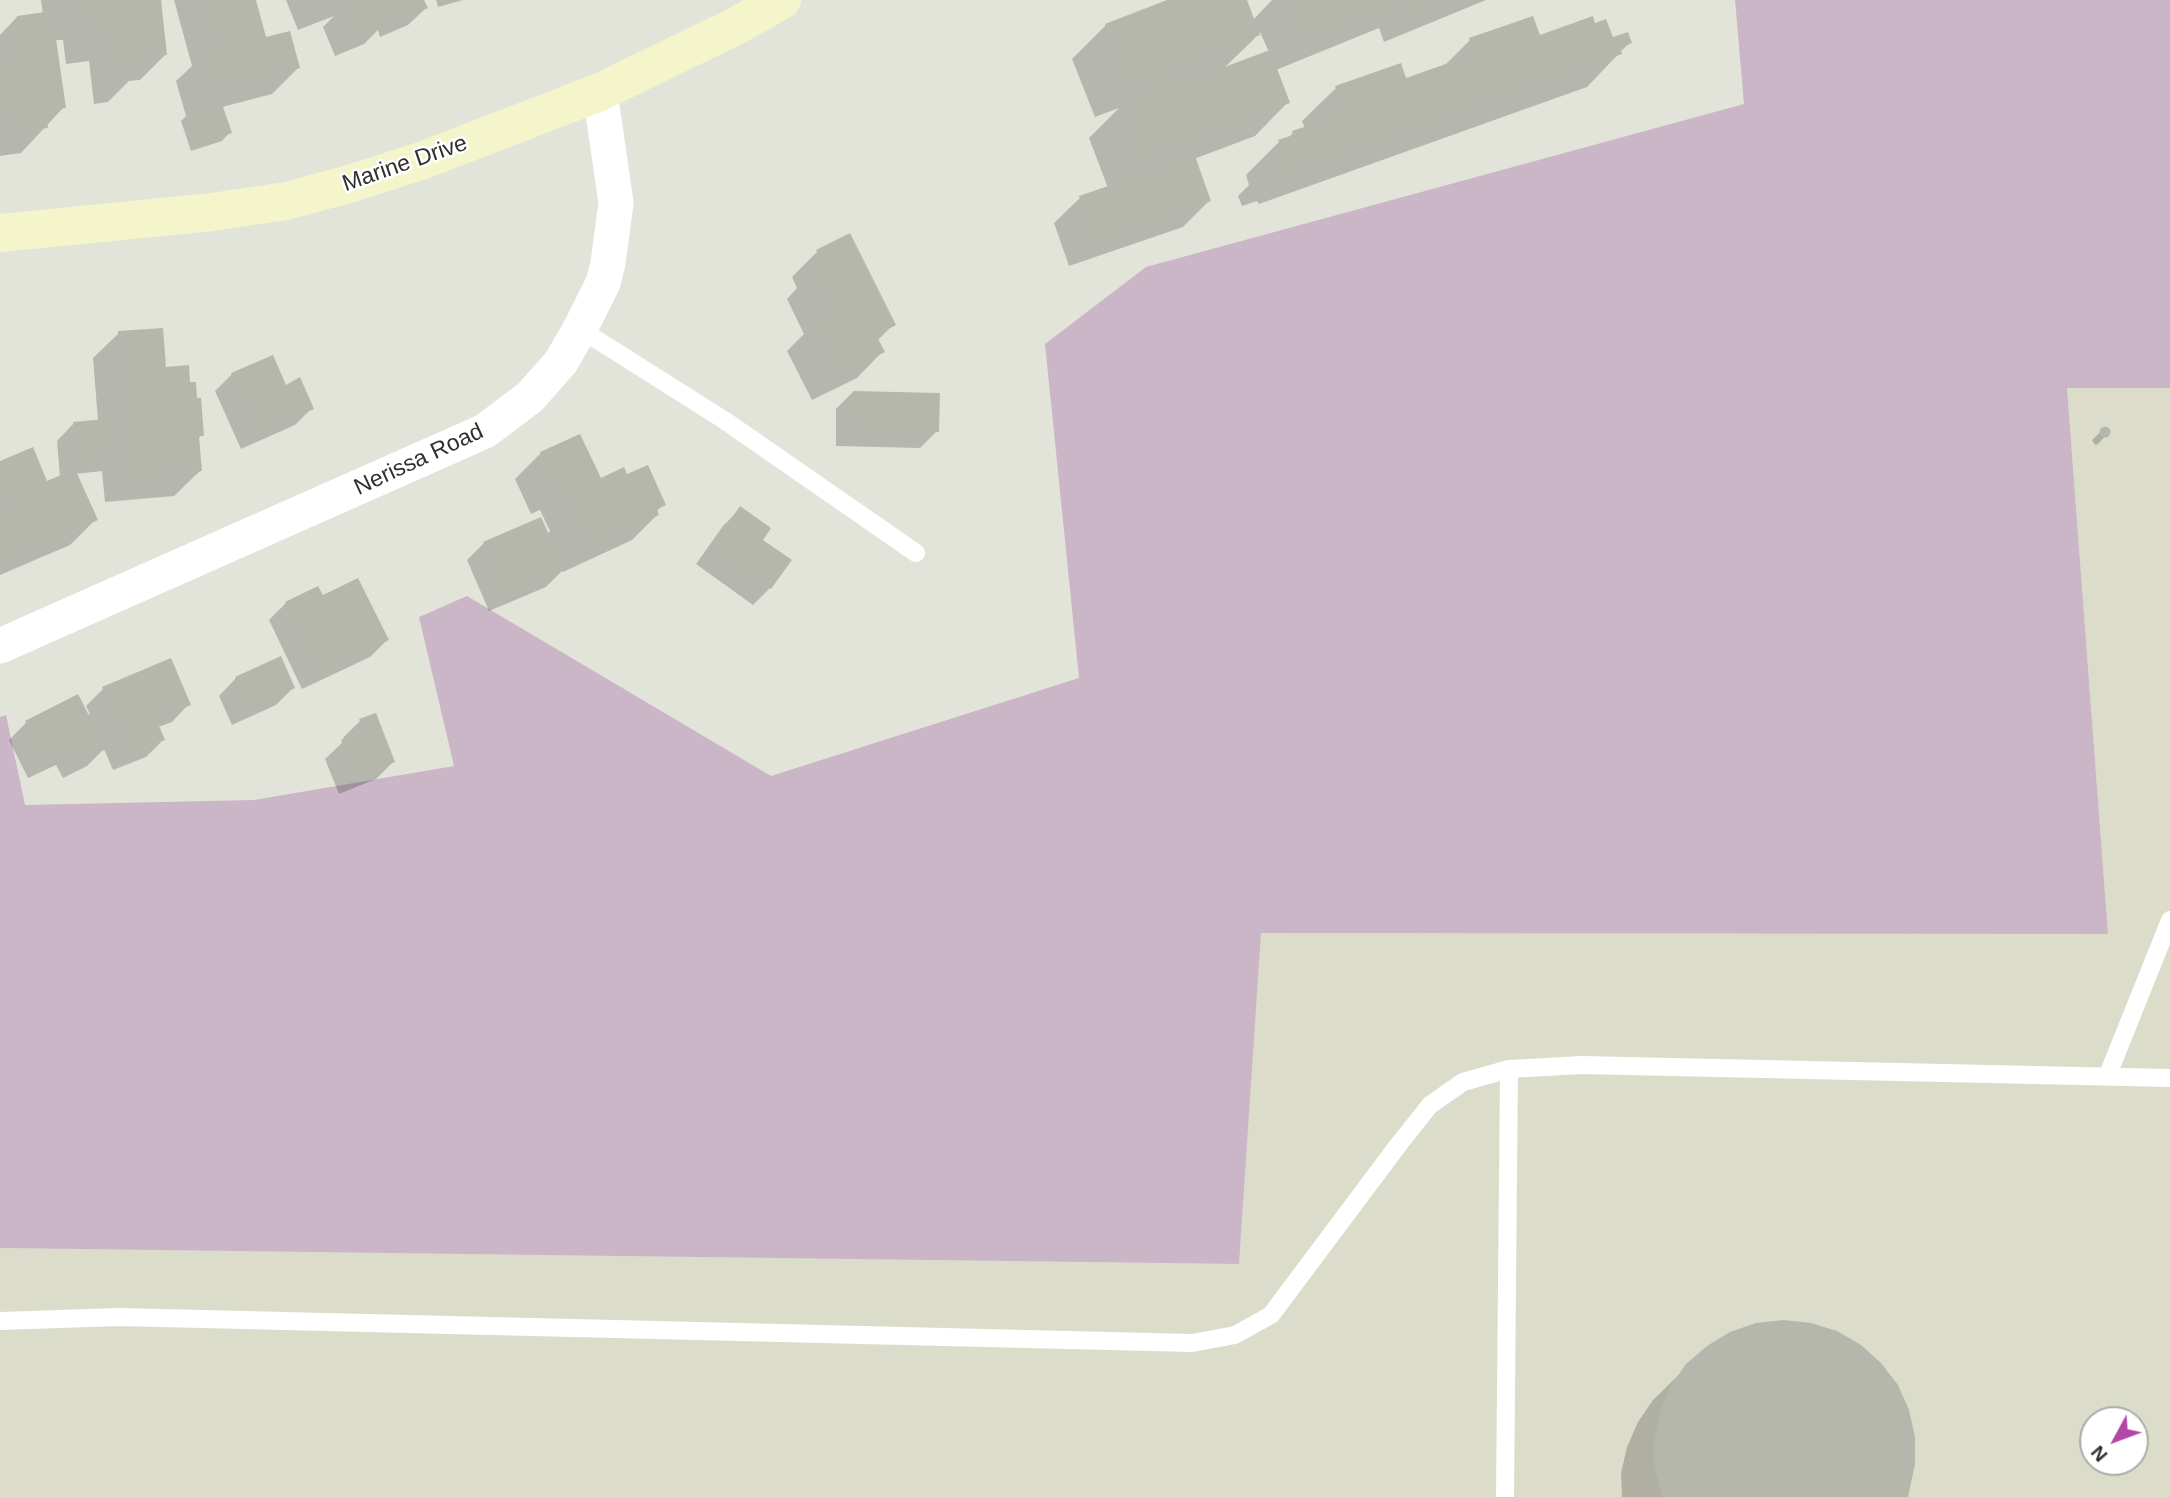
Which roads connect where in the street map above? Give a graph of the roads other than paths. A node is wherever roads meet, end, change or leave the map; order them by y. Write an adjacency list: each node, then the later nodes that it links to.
1 (782, 0): 2 (street, Marine Drive)
2 (600, 92): 3 (street, Marine Drive); 4 (street, Nerissa Road)
3 (0, 233)
4 (580, 329): 5 (lane); 6 (street, Nerissa Road)
5 (916, 553)
6 (0, 646)
7 (2170, 920): 9 (lane)
8 (1509, 1069): 9 (lane); 11 (lane); 12 (lane)
9 (2107, 1077): 10 (lane)
10 (2170, 1078)
11 (0, 1321)
12 (1505, 1497)

